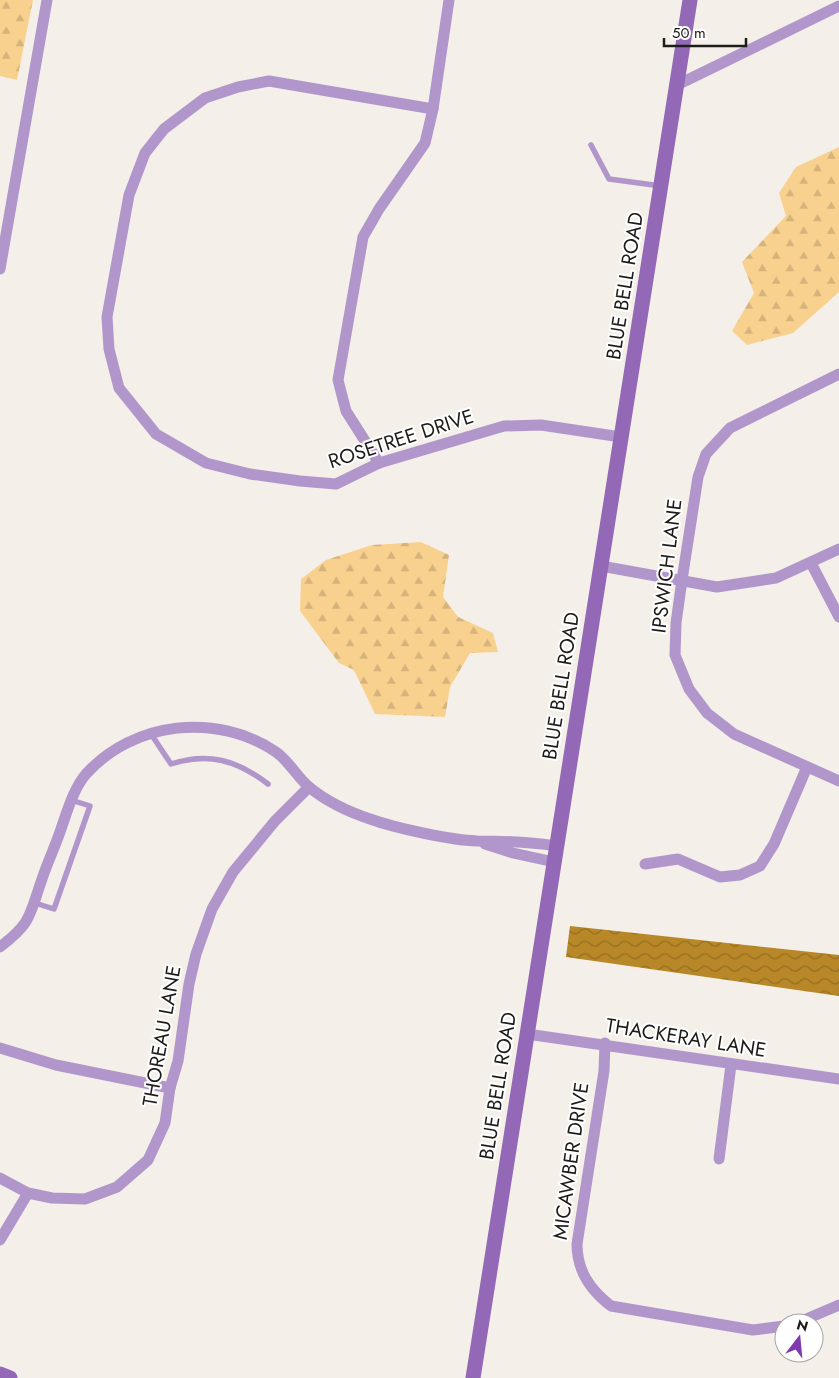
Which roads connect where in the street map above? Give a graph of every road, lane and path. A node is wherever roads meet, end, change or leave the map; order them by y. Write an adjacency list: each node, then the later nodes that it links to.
1 (47, 0): 9 (street)
2 (449, 0): 6 (street)
3 (690, 0): 5 (street, BLUE BELL ROAD)
4 (839, 6): 5 (street)
5 (677, 86): 8 (street, BLUE BELL ROAD)
6 (433, 109): 12 (street); 12 (street, ROSETREE DRIVE)
7 (591, 145): 8 (lane)
8 (661, 186): 11 (street, BLUE BELL ROAD)
9 (0, 268)
10 (839, 374): 16 (street, IPSWICH LANE)
11 (621, 437): 12 (street, ROSETREE DRIVE); 15 (street, BLUE BELL ROAD)
12 (379, 463)
13 (839, 549): 14 (street)
14 (811, 562): 16 (street); 17 (street)
15 (601, 566): 16 (street); 25 (street, BLUE BELL ROAD)
16 (682, 580): 19 (street, IPSWICH LANE)
17 (839, 617)
18 (151, 734): 21 (lane); 22 (street); 23 (street)
19 (807, 767): 20 (street, IPSWICH LANE); 27 (street)
20 (839, 781)
21 (268, 784)
22 (309, 787): 24 (street); 35 (street, THOREAU LANE)
23 (71, 800): 28 (street); 28 (lane)
24 (476, 841): 25 (street); 26 (street)
25 (556, 846): 26 (street, BLUE BELL ROAD)
26 (554, 862): 30 (street, BLUE BELL ROAD)
27 (646, 864)
28 (35, 903): 29 (street)
29 (0, 947)
30 (526, 1034): 31 (street, THACKERAY LANE); 45 (street, BLUE BELL ROAD)
31 (605, 1043): 33 (street, THACKERAY LANE); 42 (street, MICAWBER DRIVE)
32 (0, 1048): 35 (street)
33 (730, 1065): 34 (street, THACKERAY LANE); 36 (street)
34 (839, 1079)
35 (170, 1088): 38 (street, THOREAU LANE)
36 (719, 1159)
37 (0, 1178): 38 (street, THOREAU LANE)
38 (28, 1193): 39 (street)
39 (0, 1240)
40 (839, 1305): 41 (street)
41 (820, 1313)
42 (774, 1327)
43 (0, 1374): 44 (street)
44 (10, 1378)
45 (472, 1378)

